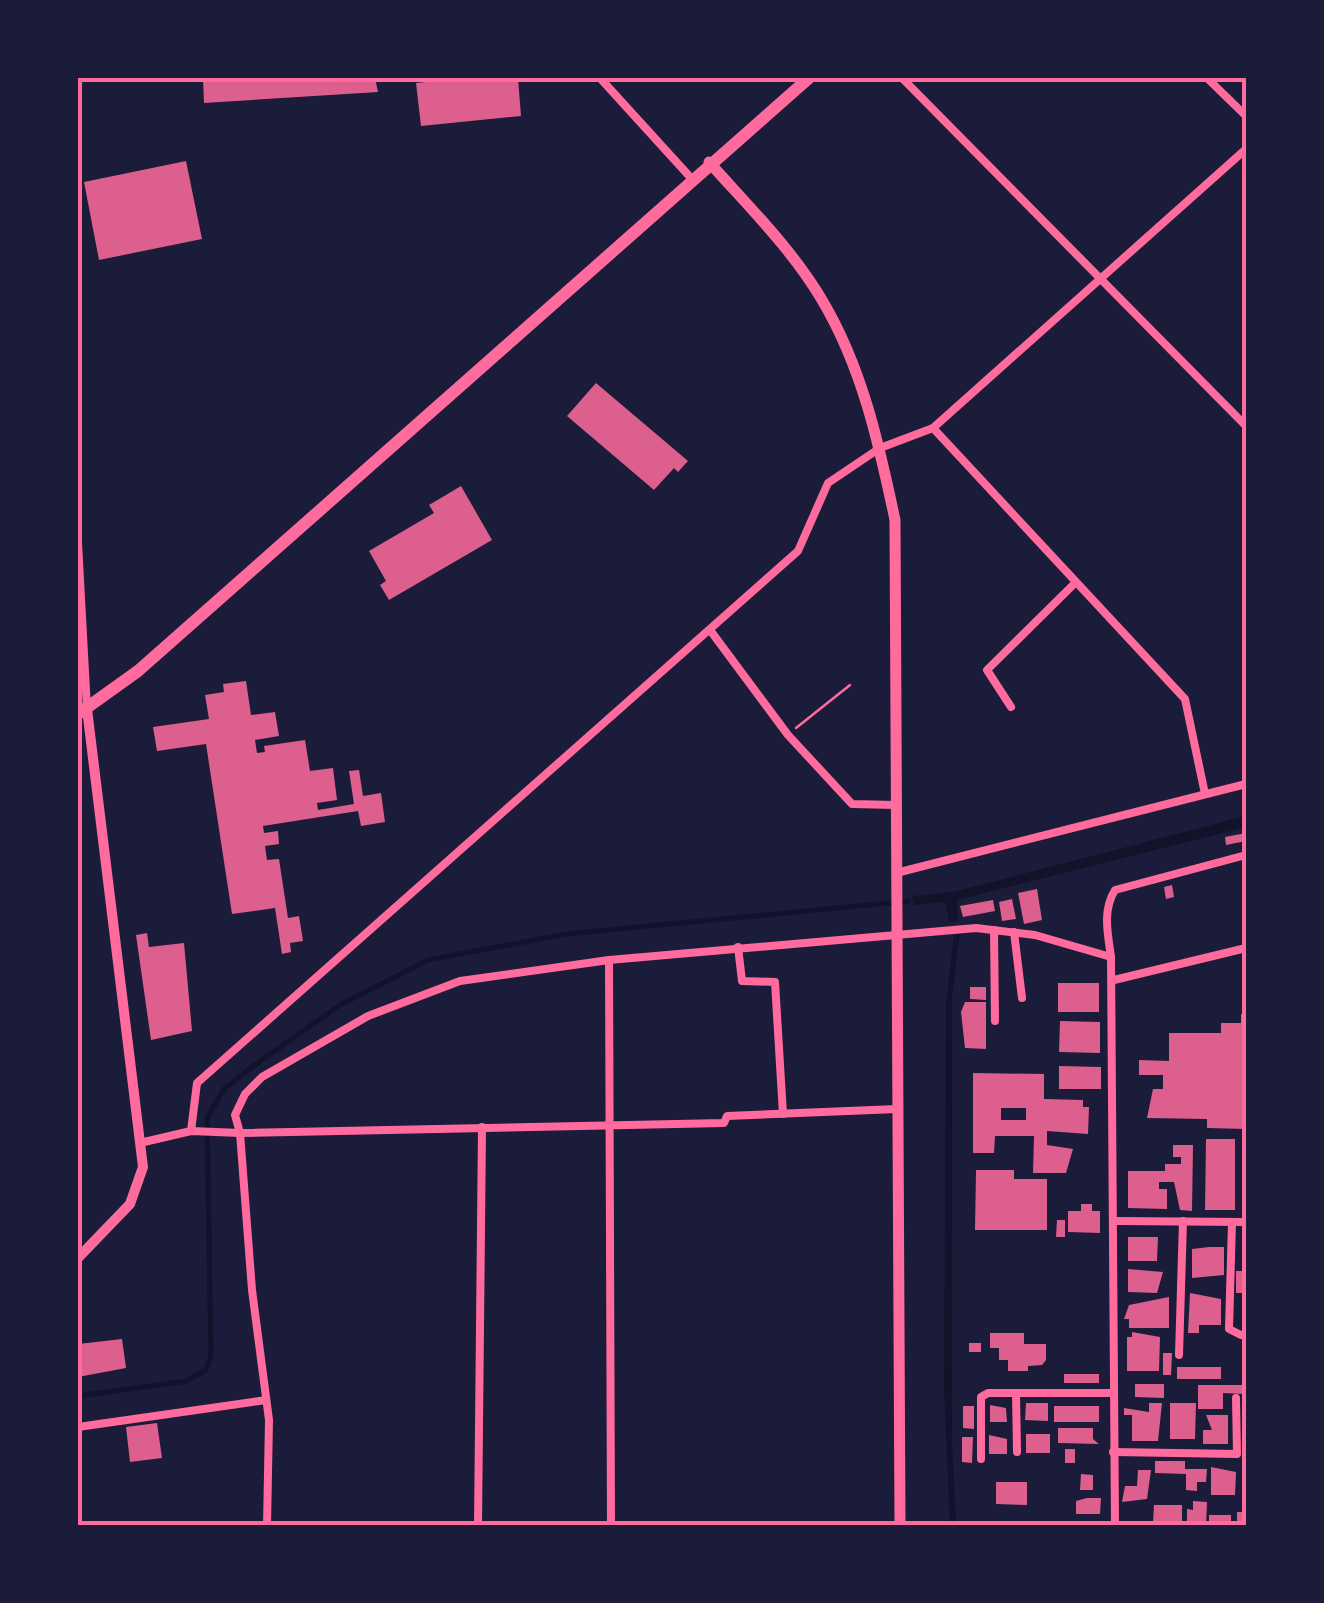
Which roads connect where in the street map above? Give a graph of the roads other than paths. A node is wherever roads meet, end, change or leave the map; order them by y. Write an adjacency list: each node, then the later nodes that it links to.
1 (600, 78): 8 (street)
2 (808, 78): 7 (highway)
3 (902, 78): 9 (street)
4 (1207, 78): 5 (street)
5 (1246, 116)
6 (1246, 149): 9 (street)
7 (709, 162): 8 (highway); 12 (main road)
8 (691, 178): 17 (highway)
9 (1099, 278): 10 (street); 11 (street)
10 (1246, 426)
11 (933, 428): 12 (street); 14 (street)
12 (880, 448): 15 (street); 20 (main road)
13 (78, 544): 17 (street)
14 (1075, 583): 16 (street); 19 (street)
15 (710, 630): 20 (street); 37 (street)
16 (1011, 707)
17 (81, 711): 39 (street)
18 (1246, 784): 19 (street)
19 (1205, 794): 22 (street)
20 (896, 805): 22 (main road)
21 (1246, 855): 28 (street)
22 (896, 874): 25 (main road)
23 (994, 930): 24 (street); 25 (street); 32 (street)
24 (1014, 932): 28 (street); 31 (street)
25 (894, 934): 26 (street); 33 (main road)
26 (738, 947): 29 (street); 34 (street)
27 (1246, 948): 30 (street)
28 (1111, 957): 30 (street)
29 (610, 960): 35 (street); 38 (street)
30 (1114, 980): 40 (street)
31 (1022, 998)
32 (995, 1021)
33 (897, 1109): 34 (street); 58 (main road)
34 (784, 1114): 35 (street)
35 (610, 1126): 36 (street); 57 (street)
36 (482, 1127): 38 (street); 56 (street)
37 (191, 1131): 38 (street); 39 (street)
38 (240, 1133): 50 (street)
39 (144, 1142): 44 (street)
40 (1114, 1221): 41 (street); 48 (street)
41 (1183, 1221): 42 (street); 46 (street)
42 (1232, 1222): 43 (street); 45 (street)
43 (1246, 1222)
44 (78, 1258)
45 (1241, 1336)
46 (1178, 1355)
47 (1016, 1393): 48 (street); 52 (street); 54 (street)
48 (1113, 1394): 53 (street)
49 (1236, 1398): 53 (street)
50 (266, 1400): 51 (street); 55 (street)
51 (78, 1427)
52 (1016, 1452)
53 (1113, 1452): 59 (street)
54 (981, 1459)
55 (266, 1526)
56 (478, 1526)
57 (611, 1526)
58 (900, 1526)
59 (1114, 1526)

